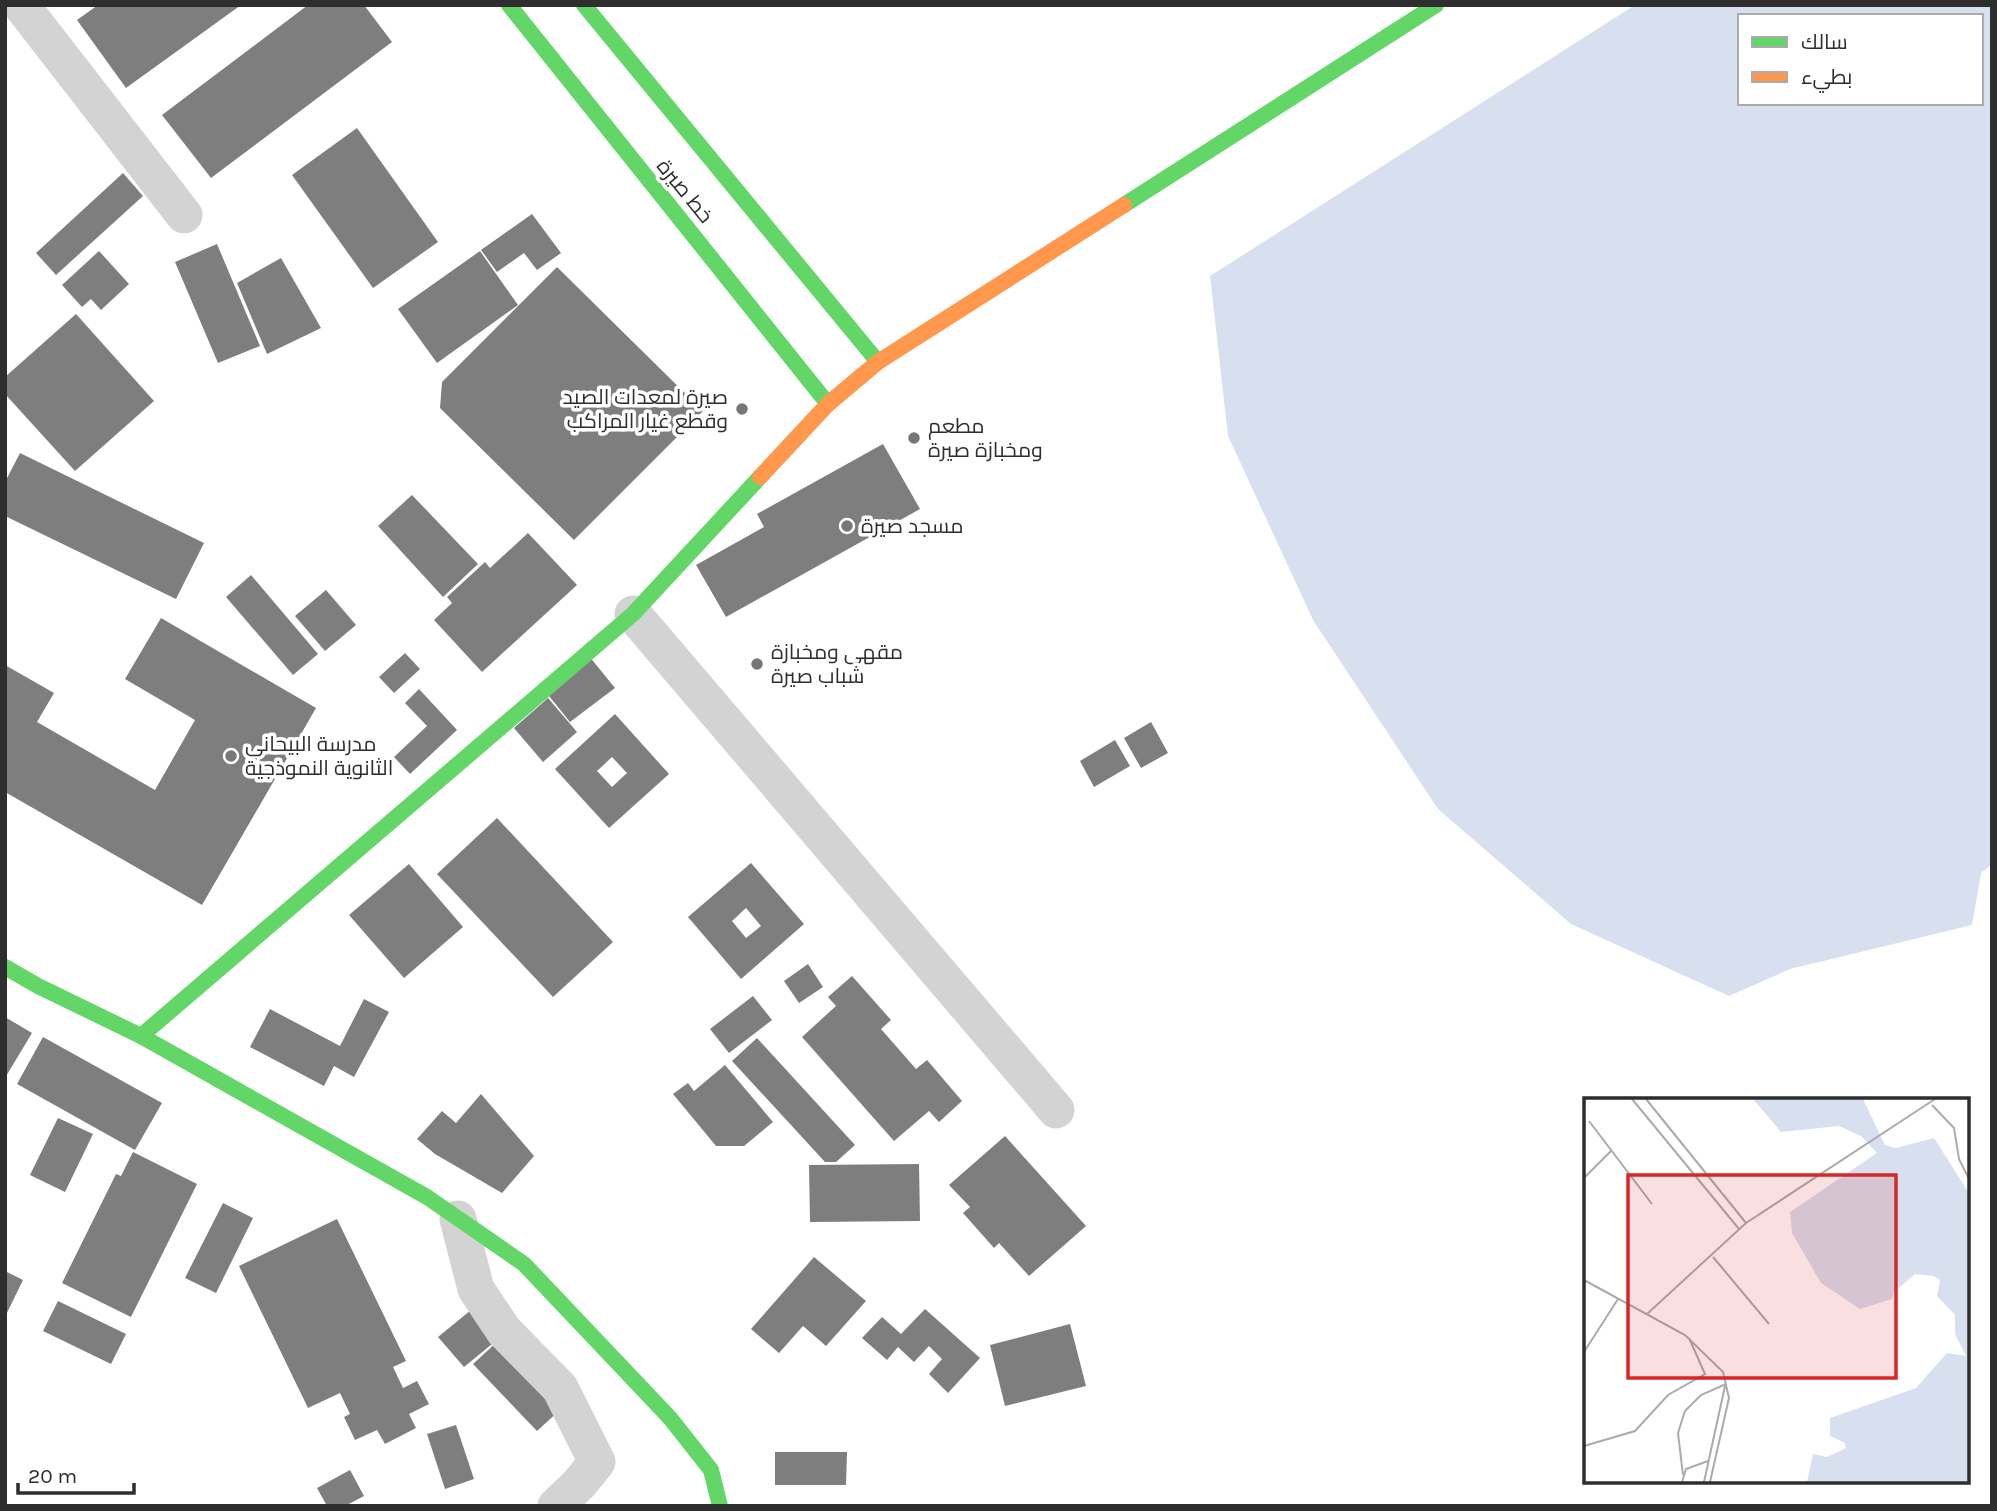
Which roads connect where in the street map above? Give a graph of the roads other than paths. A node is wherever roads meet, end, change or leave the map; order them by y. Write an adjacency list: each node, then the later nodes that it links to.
1 (21, 5): 5 (street)
2 (509, 5): 7 (street, خط صيرة)
3 (584, 5): 6 (street, خط صيرة)
4 (1436, 5): 6 (street)
5 (184, 215)
6 (878, 362): 7 (street)
7 (828, 404): 8 (street)
8 (633, 614): 10 (street); 11 (street)
9 (5, 967): 10 (street)
10 (141, 1036): 12 (street)
11 (1056, 1110)
12 (458, 1219): 13 (street); 14 (street)
13 (556, 1506)
14 (720, 1506)

